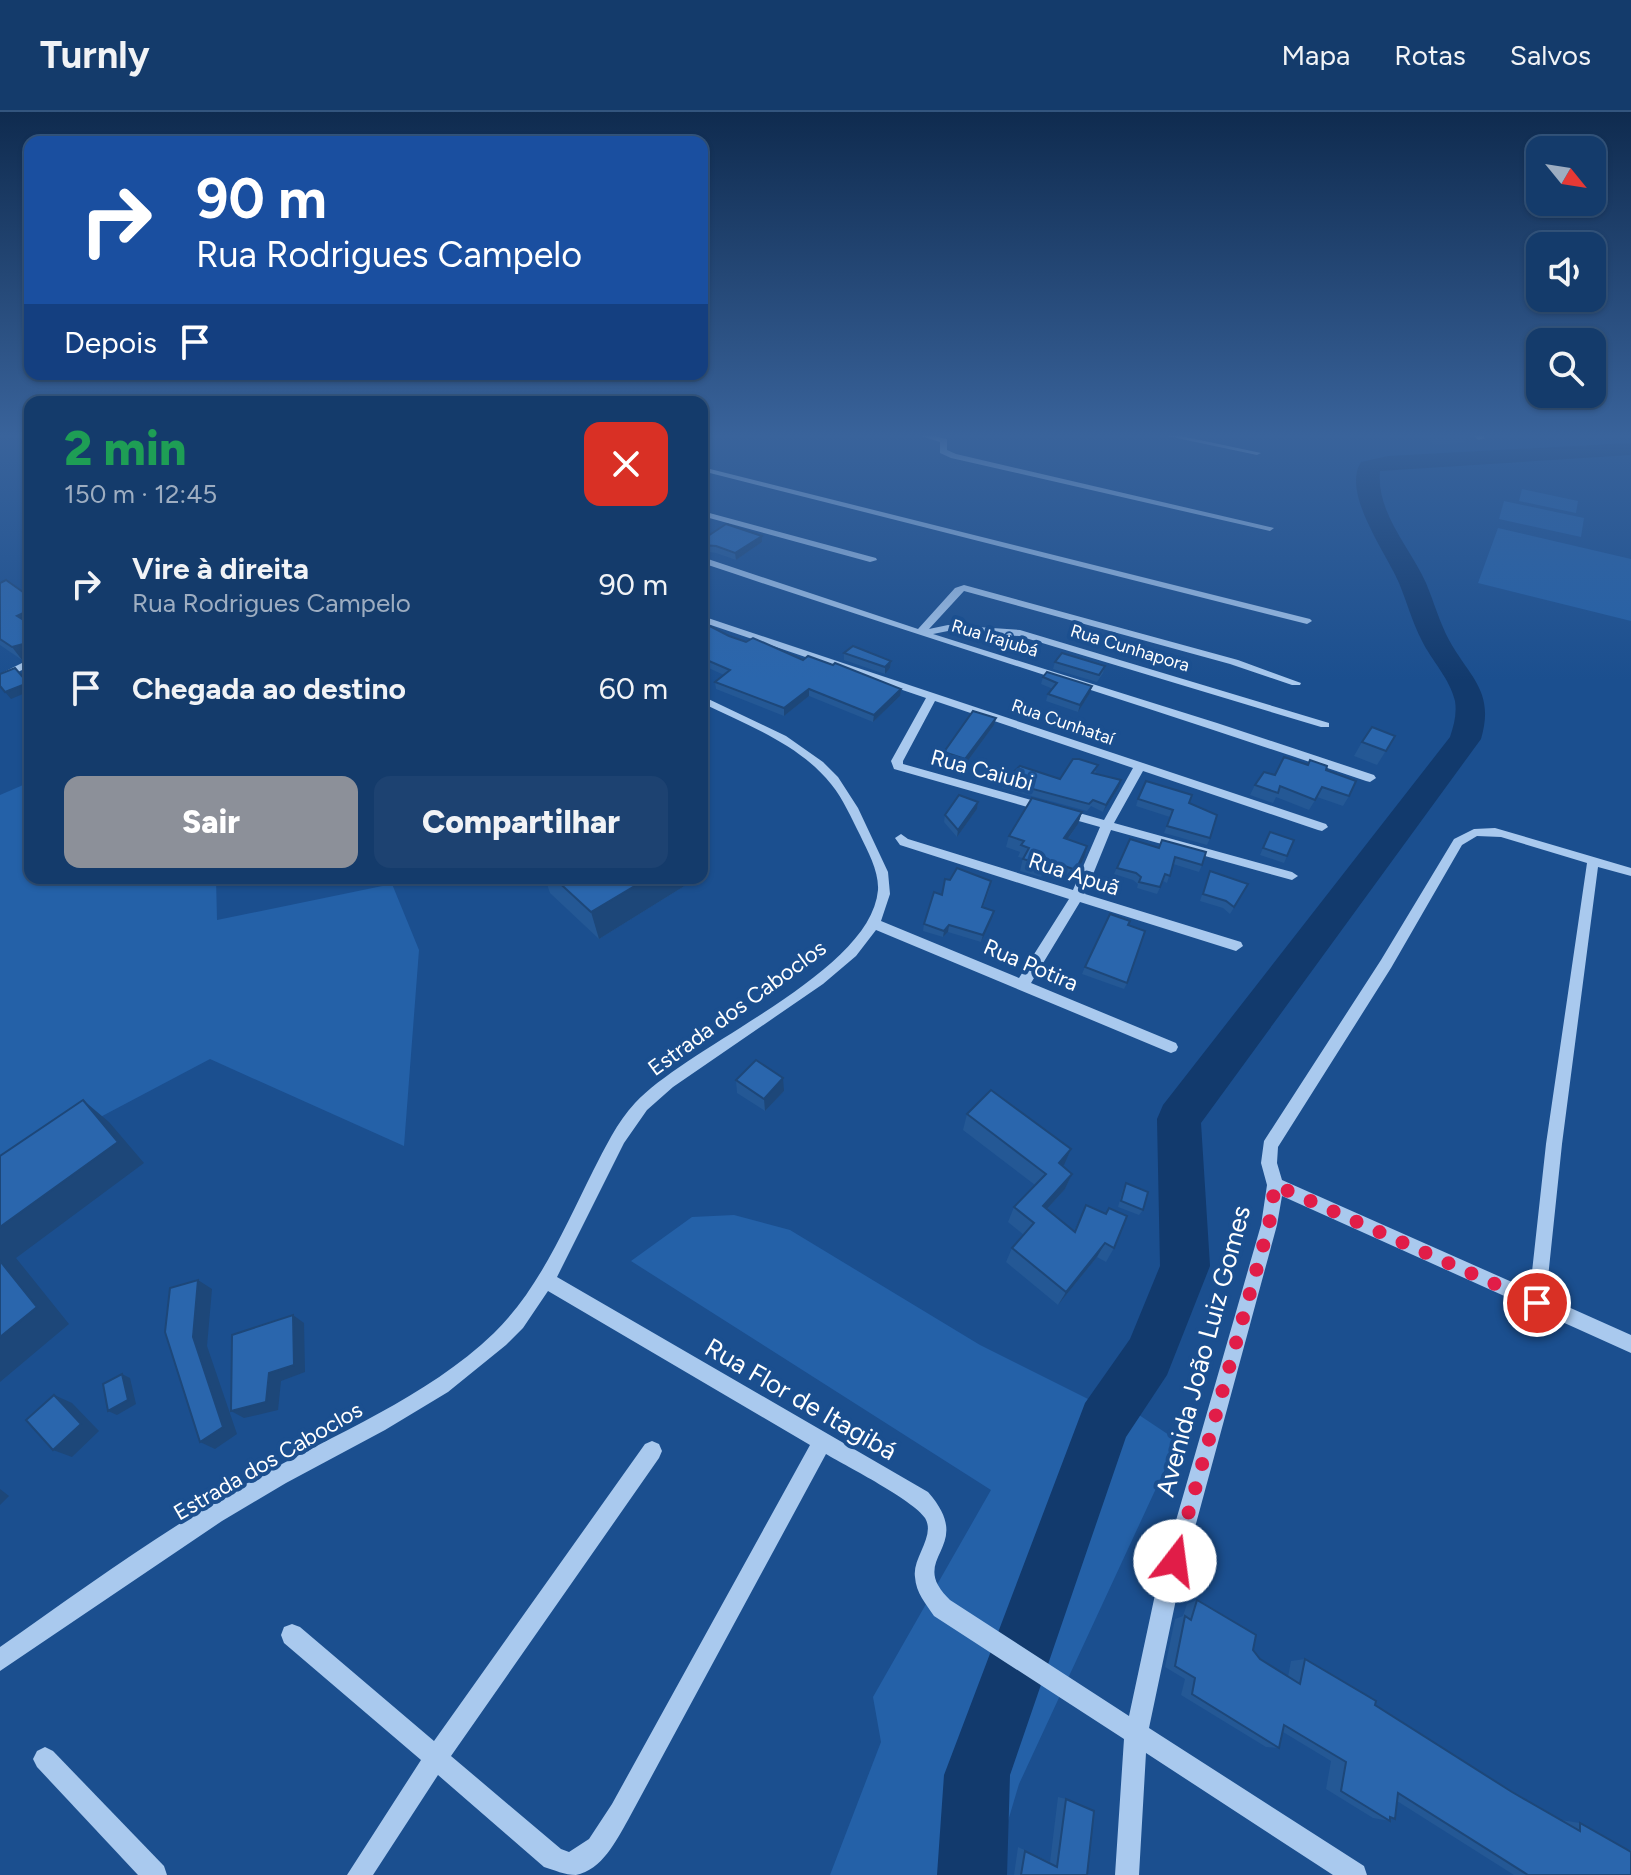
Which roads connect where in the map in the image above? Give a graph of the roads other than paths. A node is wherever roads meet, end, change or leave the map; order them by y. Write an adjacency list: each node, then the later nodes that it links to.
1 (710, 515): 5 (street)
2 (886, 515): 8 (street)
3 (1214, 515): 4 (street)
4 (1270, 528)
5 (873, 560)
6 (708, 562): 9 (street, Rua Irajubá)
7 (708, 621): 13 (street, Rua Cunhataí)
8 (1307, 621)
9 (920, 633): 12 (street); 15 (street, Rua Cunhapora); 17 (street, Rua Irajubá)
10 (24, 665): 11 (street)
11 (0, 678)
12 (1296, 683)
13 (932, 697): 16 (street, Rua Cunhataí); 18 (street, Rua Caiubi)
14 (708, 702): 25 (street, Estrada dos Caboclos)
15 (1325, 725)
16 (1139, 767): 18 (street); 19 (street, Rua Cunhataí)
17 (1370, 778)
18 (1107, 825): 23 (street, Rua Caiubi); 24 (street)
19 (1322, 827)
20 (901, 838): 24 (street, Rua Apuã)
21 (1593, 861): 22 (street); 29 (street, Avenida João Luiz Gomes); 31 (street)
22 (1631, 872)
23 (1292, 876)
24 (1077, 897): 26 (street, Rua Apuã); 27 (street)
25 (873, 923): 27 (street, Rua Potira); 30 (street, Estrada dos Caboclos)
26 (1236, 946)
27 (1022, 985): 28 (street, Rua Potira)
28 (1171, 1047)
29 (1275, 1185): 31 (street); 37 (street, Avenida João Luiz Gomes)
30 (546, 1280): 33 (street, Rua Flor de Itagibá); 36 (street, Estrada dos Caboclos)
31 (1537, 1303): 32 (street)
32 (1631, 1344)
33 (822, 1442): 37 (street, Rua Flor de Itagibá); 38 (street)
34 (652, 1451): 38 (street)
35 (292, 1635): 38 (street)
36 (0, 1660)
37 (1136, 1735): 42 (street, Avenida João Luiz Gomes); 43 (street)
38 (436, 1758): 41 (street)
39 (45, 1759): 40 (street)
40 (155, 1875)
41 (359, 1875)
42 (1127, 1875)
43 (1355, 1875)

